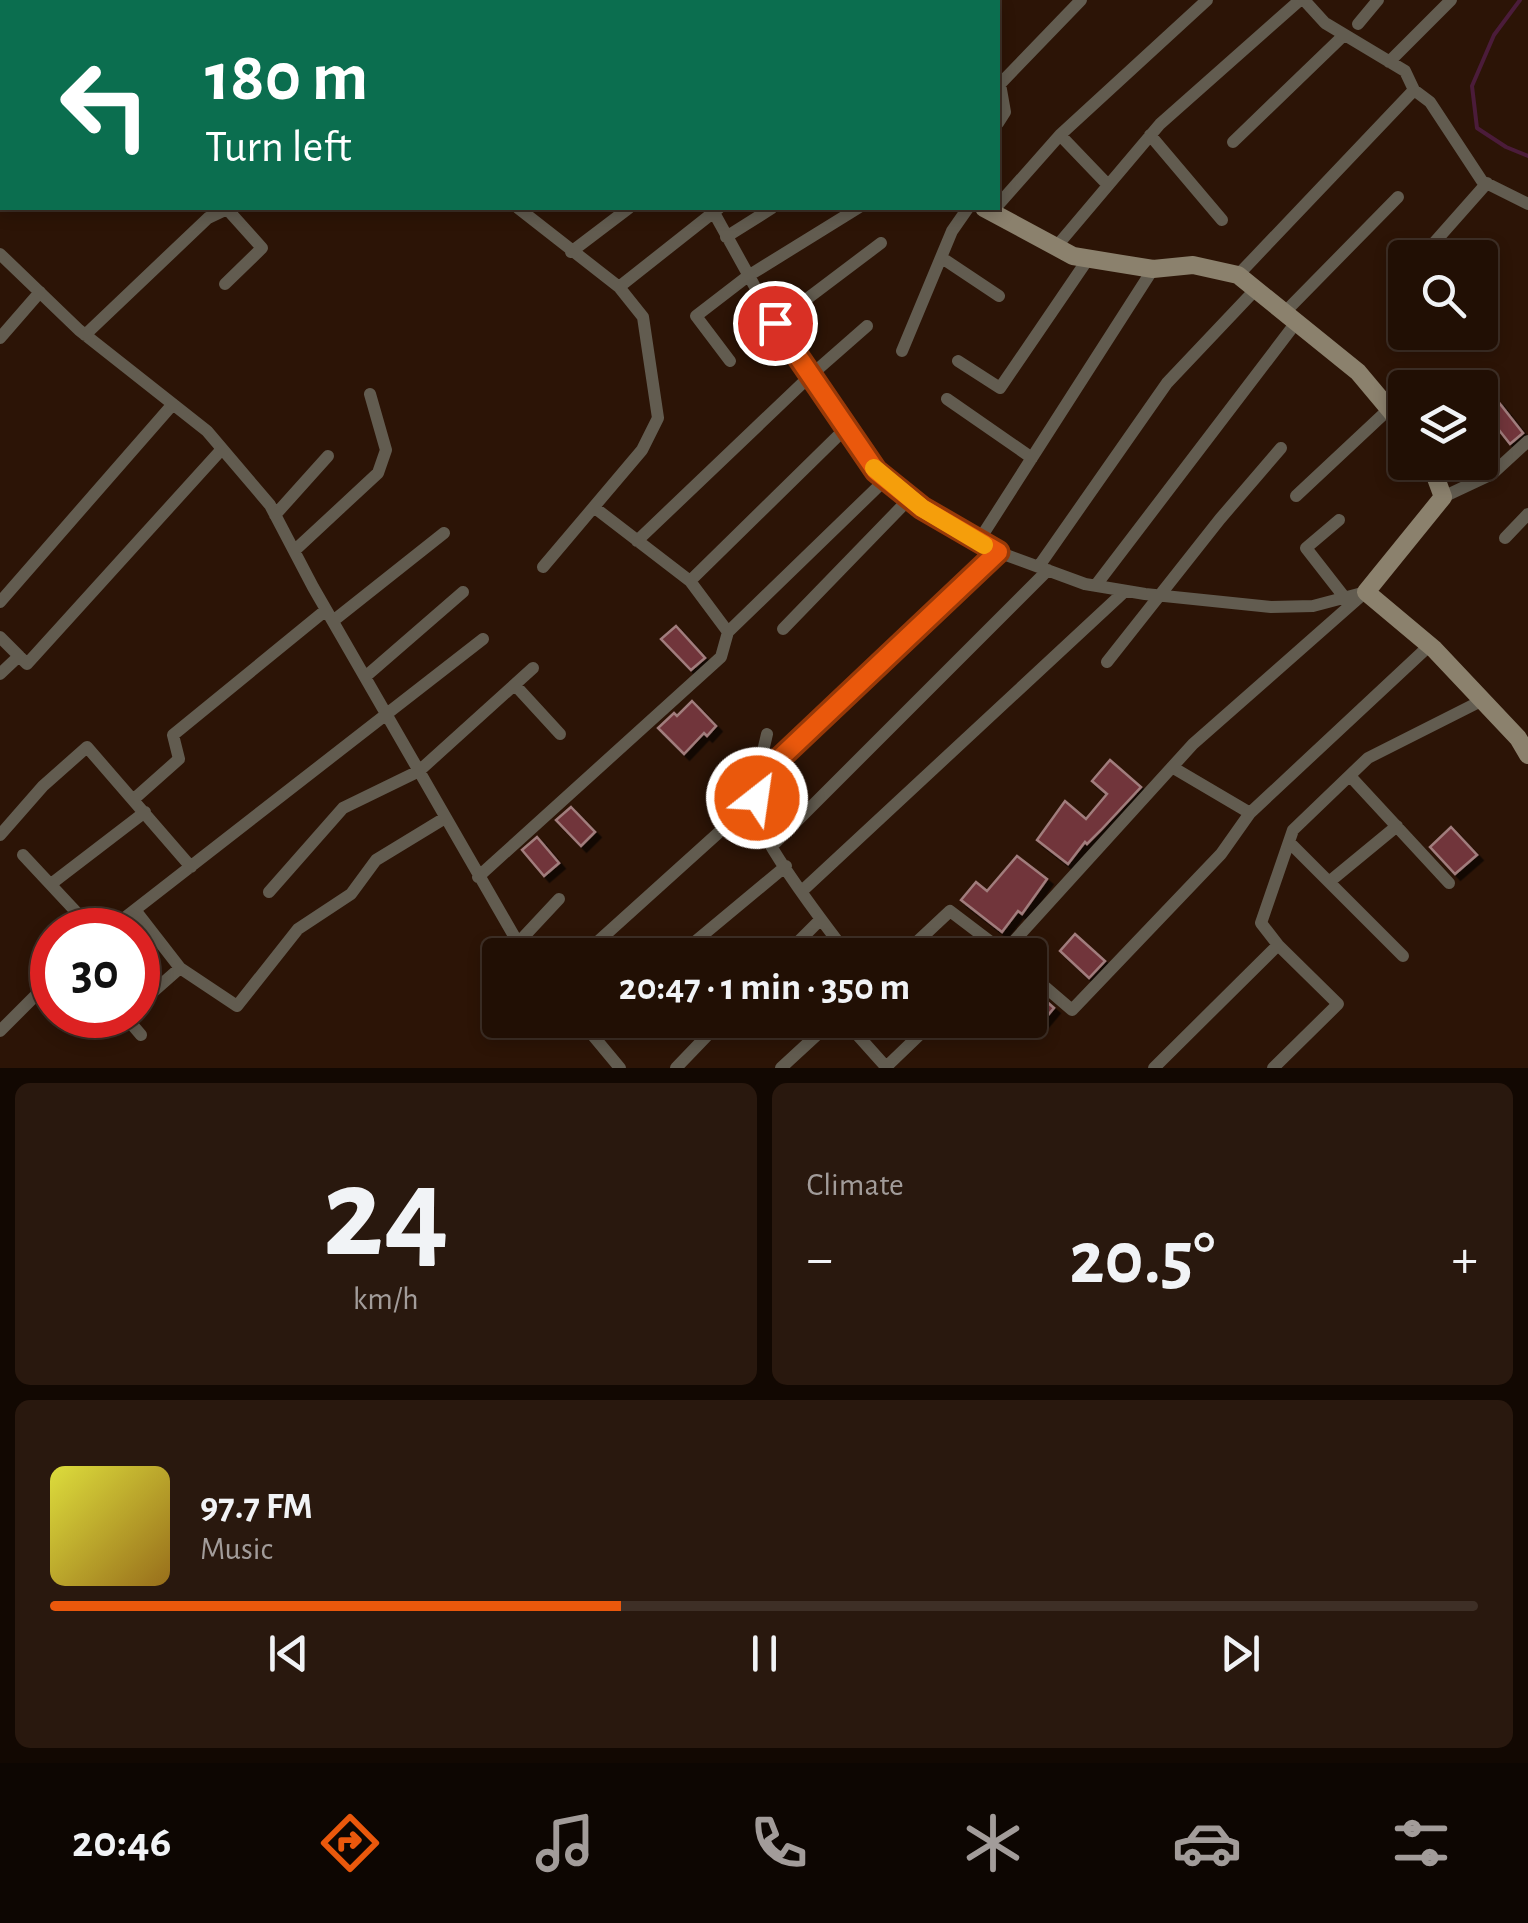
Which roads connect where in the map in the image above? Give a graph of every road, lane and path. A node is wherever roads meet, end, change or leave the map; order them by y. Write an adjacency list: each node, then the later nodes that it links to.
1 (1081, 0): 9 (street)
2 (1206, 0): 14 (street)
3 (1302, 0): 7 (street); 13 (street)
4 (1378, 0): 6 (street)
5 (1451, 0): 8 (street)
6 (1358, 24)
7 (1344, 35): 8 (street); 15 (street)
8 (1389, 62): 11 (street)
9 (1000, 80)
10 (1000, 86): 12 (street)
11 (1414, 90): 16 (street); 41 (street)
12 (1000, 120)
13 (1150, 135): 17 (street); 31 (street)
14 (1060, 136): 17 (street); 19 (street)
15 (1232, 142)
16 (1486, 183): 20 (street); 33 (street)
17 (1107, 184): 35 (street)
18 (1398, 197): 48 (street)
19 (1000, 200)
20 (1528, 204)
21 (224, 210): 51 (street)
22 (230, 210): 43 (street)
23 (520, 210): 36 (street)
24 (625, 210): 36 (street)
25 (715, 210): 44 (street)
26 (716, 210): 32 (street)
27 (769, 210): 32 (street)
28 (855, 210): 42 (street)
29 (967, 210): 38 (street)
30 (995, 210): 35 (street)
31 (1222, 220)
32 (726, 237): 42 (street)
33 (1436, 240)
34 (880, 244): 49 (street)
35 (1056, 247): 39 (street)
36 (571, 252): 44 (street)
37 (1, 256): 46 (street)
38 (942, 258): 47 (street); 53 (street)
39 (1088, 258): 40 (street); 55 (street)
40 (1154, 270): 41 (street); 67 (street)
41 (1238, 274): 45 (street)
42 (748, 276): 49 (street); 54 (street)
43 (225, 284)
44 (619, 287): 73 (street)
45 (1257, 288): 48 (street); 84 (street)
46 (40, 292): 51 (street); 52 (street)
47 (999, 296)
48 (1292, 315): 60 (street); 86 (street)
49 (775, 323): 56 (street)
50 (867, 326): 56 (street)
51 (85, 335): 59 (street)
52 (0, 338)
53 (902, 351)
54 (730, 360)
55 (958, 361)
56 (810, 376): 62 (street); 79 (street)
57 (370, 394): 81 (street)
58 (947, 399): 67 (street)
59 (173, 404): 65 (street); 92 (street)
60 (1388, 407)
61 (1388, 411): 70 (street)
62 (846, 428): 68 (street); 85 (street)
63 (1528, 441): 71 (street)
64 (1281, 448): 90 (street)
65 (222, 449): 74 (street); 99 (street)
66 (328, 456): 74 (street)
67 (1032, 458): 80 (street)
68 (886, 479): 72 (street); 95 (street)
69 (1437, 480): 71 (street)
70 (1296, 496)
71 (1444, 496): 89 (street)
72 (910, 498): 80 (street); 94 (street)
73 (595, 508): 79 (street); 83 (street)
74 (275, 514): 81 (street)
75 (1528, 514): 78 (street)
76 (1339, 520): 91 (street)
77 (444, 533): 93 (street)
78 (1505, 538)
79 (637, 540): 85 (street)
80 (978, 542): 82 (street)
81 (294, 552): 93 (street)
82 (998, 552): 84 (street); 113 (street)
83 (544, 567)
84 (1043, 568): 86 (street); 122 (street)
85 (690, 581): 95 (street)
86 (1096, 586): 87 (street)
87 (1125, 591): 90 (street); 130 (street)
88 (463, 592): 103 (street)
89 (1366, 592): 91 (street); 98 (street); 110 (street)
90 (1158, 596): 91 (street); 100 (street)
91 (1344, 598)
92 (0, 602)
93 (330, 616): 103 (street); 115 (street)
94 (783, 629)
95 (728, 632): 126 (street)
96 (0, 637): 99 (street)
97 (484, 639): 106 (street)
98 (1430, 645): 105 (street); 117 (street)
99 (19, 656): 102 (street)
100 (1108, 662)
101 (533, 668): 104 (street)
102 (0, 674)
103 (365, 677): 106 (street)
104 (515, 685): 107 (street); 111 (street)
105 (1483, 700): 109 (street); 112 (street)
106 (388, 716): 111 (street); 125 (street)
107 (560, 734)
108 (766, 734): 113 (street)
109 (1528, 754)
110 (1172, 767): 117 (street); 144 (street)
111 (419, 771): 118 (street); 131 (street)
112 (1350, 776): 119 (street); 121 (street)
113 (759, 778): 114 (street)
114 (757, 798): 122 (street); 138 (street)
115 (134, 799): 116 (street); 120 (street)
116 (145, 812): 125 (street); 129 (street)
117 (1250, 813): 150 (street)
118 (445, 818): 126 (street); 148 (street)
119 (1397, 826): 127 (street); 128 (street)
120 (2, 830)
121 (1289, 842): 127 (street); 146 (street)
122 (772, 846): 124 (street)
123 (23, 855): 129 (street)
124 (786, 866): 130 (street); 139 (street)
125 (191, 867): 134 (street)
126 (478, 877): 136 (street)
127 (1330, 882): 147 (street)
128 (1449, 883)
129 (51, 884): 133 (street)
130 (802, 891): 135 (street)
131 (268, 892)
132 (560, 899): 137 (street)
133 (73, 908)
134 (138, 908)
135 (820, 920): 140 (street); 141 (street)
136 (514, 938)
137 (530, 938)
138 (602, 938)
139 (699, 938)
140 (802, 938)
141 (834, 938)
142 (921, 938): 143 (street)
143 (984, 938)
144 (1018, 938)
145 (160, 942): 148 (street)
146 (1278, 945): 162 (street); 163 (street)
147 (1404, 956)
148 (180, 968): 149 (street)
149 (160, 986)
150 (1047, 989)
151 (30, 1000): 152 (street)
152 (0, 1030)
153 (595, 1038): 158 (street)
154 (705, 1038): 159 (street)
155 (814, 1038): 160 (street)
156 (860, 1038): 161 (street)
157 (916, 1038): 161 (street)
158 (620, 1068)
159 (676, 1068)
160 (781, 1068)
161 (887, 1068)
162 (1154, 1068)
163 (1274, 1068)

